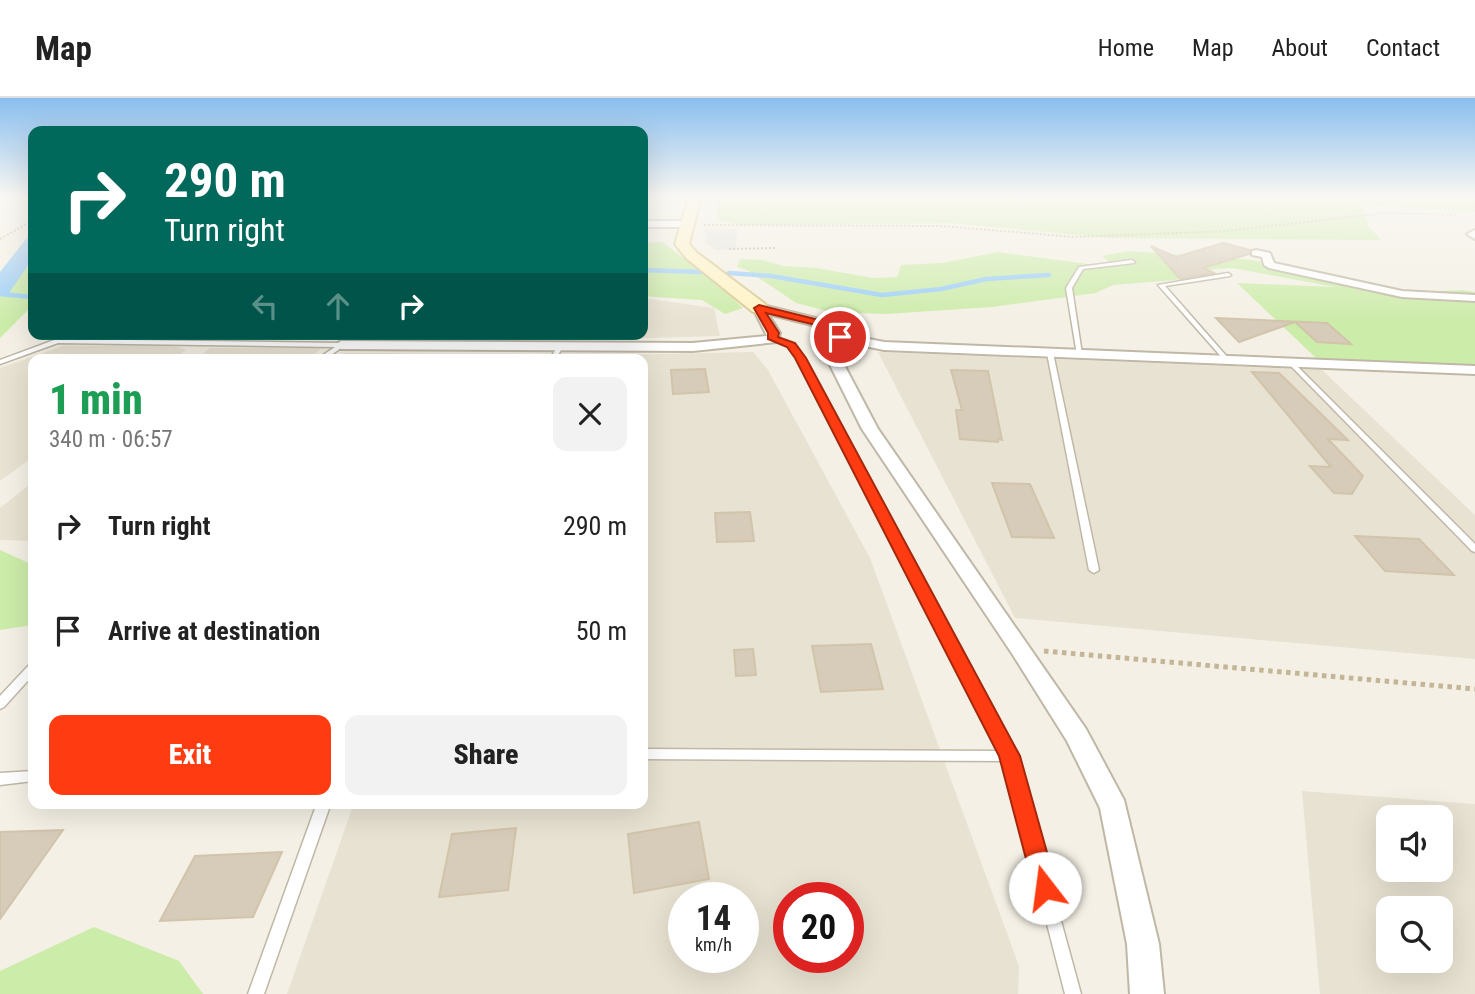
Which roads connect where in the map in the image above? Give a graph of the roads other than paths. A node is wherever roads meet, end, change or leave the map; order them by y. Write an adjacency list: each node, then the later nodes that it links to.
1 (682, 239): 6 (street)
2 (1256, 253): 5 (street)
3 (1132, 262): 13 (lane)
4 (1228, 275): 14 (lane)
5 (1475, 298)
6 (759, 308): 7 (street); 8 (street)
7 (840, 337): 10 (street); 29 (street)
8 (773, 339): 11 (street); 23 (lane)
9 (341, 345): 11 (street); 12 (lane); 15 (lane)
10 (1050, 352): 13 (street); 19 (lane)
11 (556, 353)
12 (328, 354)
13 (1079, 354): 14 (street)
14 (1227, 360): 16 (street)
15 (0, 362)
16 (1291, 363): 17 (street); 18 (lane)
17 (1475, 370)
18 (1475, 549)
19 (1094, 570)
20 (28, 673): 21 (lane)
21 (0, 704)
22 (648, 754): 23 (lane)
23 (1010, 756): 28 (lane)
24 (28, 776): 25 (lane)
25 (0, 779)
26 (322, 809): 27 (lane)
27 (256, 994)
28 (1073, 994)
29 (1147, 994)

